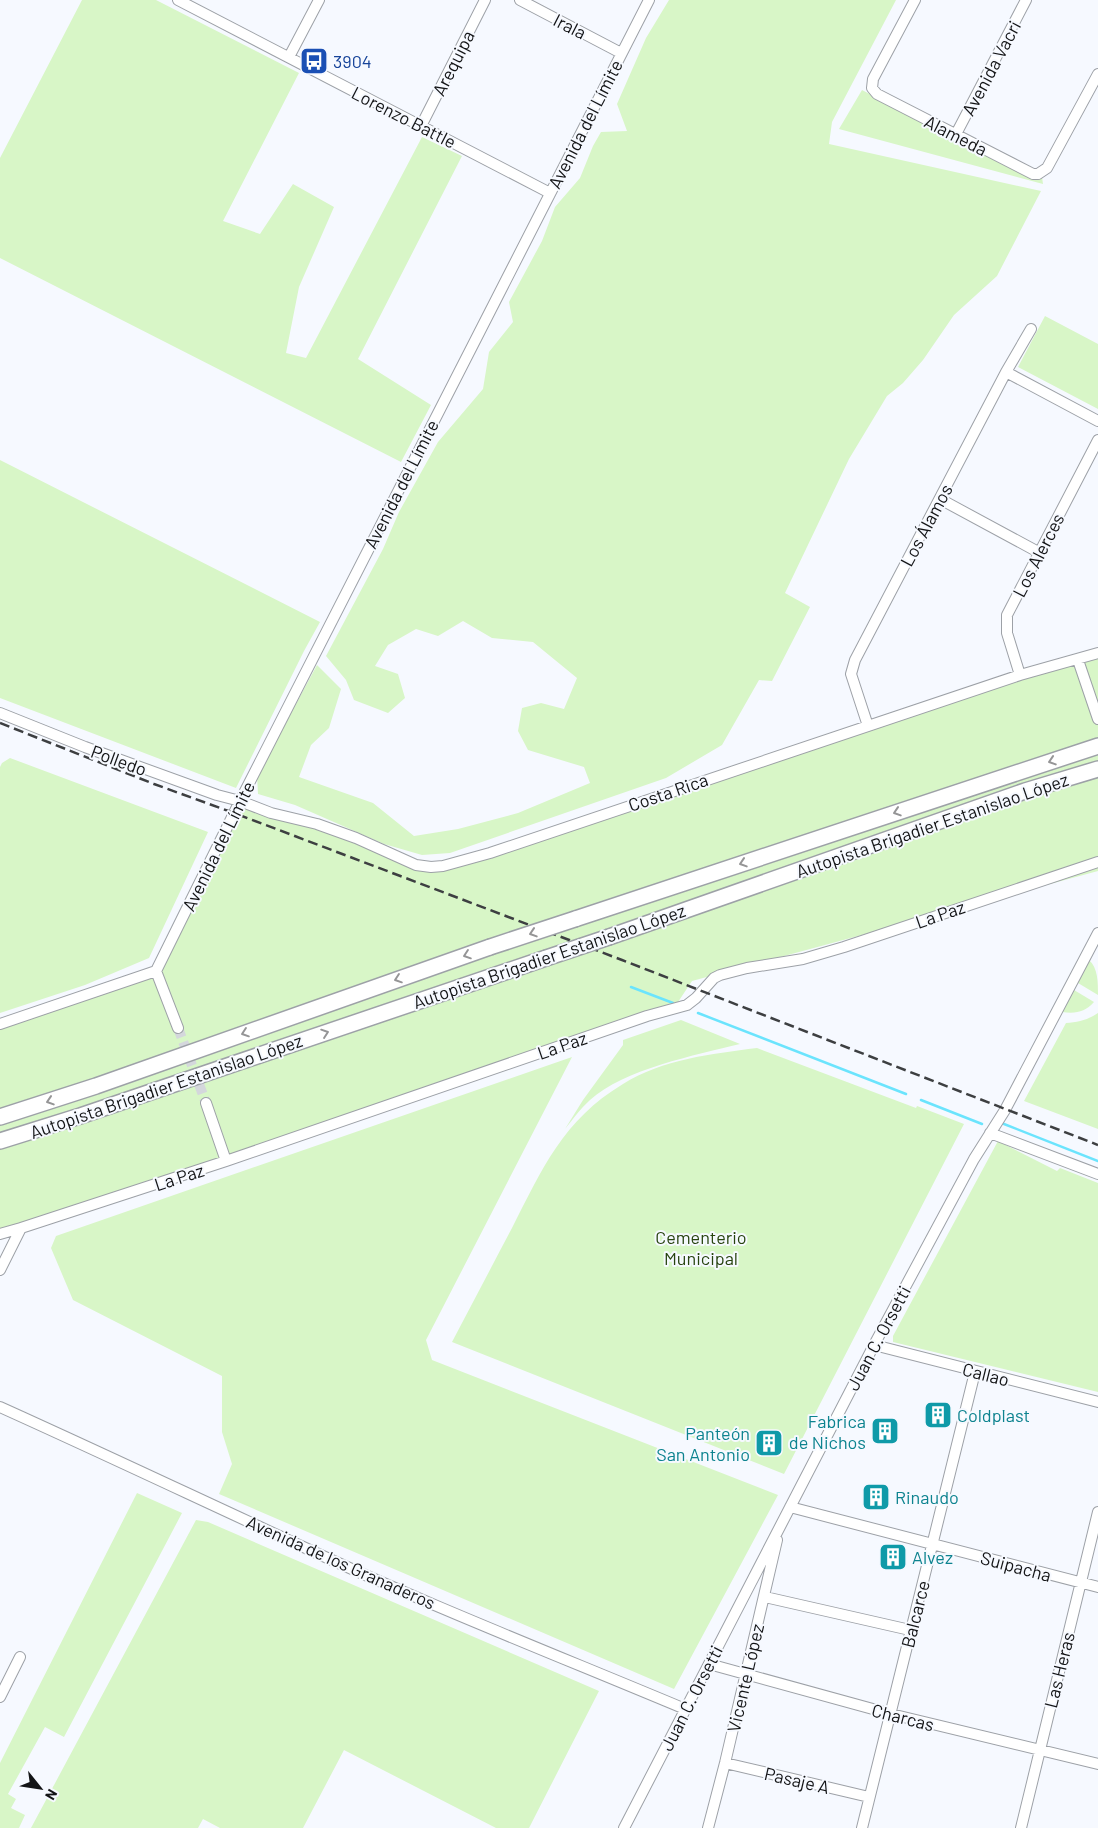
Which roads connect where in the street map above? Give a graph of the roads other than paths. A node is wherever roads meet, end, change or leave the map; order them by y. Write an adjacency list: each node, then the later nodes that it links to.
1 (178, 0): 9 (street, Lorenzo Battle)
2 (318, 0): 9 (street)
3 (485, 0): 11 (street, Arequipa)
4 (520, 0): 8 (street, Irala)
5 (649, 0): 8 (street, Avenida del Límite)
6 (915, 0): 12 (street, Alameda)
7 (1026, 0): 12 (street, Avenida Vacri)
8 (621, 52): 13 (street, Avenida del Límite)
9 (289, 58): 11 (street, Lorenzo Battle)
10 (1098, 74): 12 (street, Alameda)
11 (421, 126): 13 (street, Lorenzo Battle)
12 (955, 136)
13 (550, 192): 28 (street, Avenida del Límite)
14 (1031, 329): 15 (street, Los Álamos)
15 (1006, 372): 16 (street); 18 (street, Los Álamos)
16 (1098, 420)
17 (1098, 440): 19 (street, Los Alerces)
18 (940, 500): 19 (street); 25 (street, Los Álamos)
19 (1040, 553): 22 (street, Los Alerces)
20 (1098, 653): 21 (street, Costa Rica)
21 (1078, 660): 22 (street, Costa Rica); 24 (street)
22 (1020, 675): 25 (street, Costa Rica)
23 (0, 713): 28 (street, Polledo)
24 (1098, 719)
25 (868, 726): 28 (street, Costa Rica)
26 (1098, 746): 35 (highway, Autopista Brigadier Estanislao López, one-way to 35, bridge)
27 (1098, 769): 37 (highway, Autopista Brigadier Estanislao López, one-way to 27, bridge)
28 (240, 801): 31 (street, Avenida del Límite)
29 (1098, 862): 38 (street, La Paz)
30 (1098, 933): 36 (street, Juan C. Orsetti)
31 (156, 971): 32 (street); 33 (street)
32 (0, 1024)
33 (178, 1028)
34 (206, 1103): 38 (street)
35 (0, 1117)
36 (990, 1133): 39 (street); 43 (street, Juan C. Orsetti)
37 (0, 1141)
38 (226, 1161): 40 (street, La Paz)
39 (1098, 1174)
40 (21, 1228): 41 (street, La Paz); 42 (street)
41 (0, 1234)
42 (0, 1270)
43 (874, 1345): 44 (street, Callao); 47 (street, Juan C. Orsetti)
44 (975, 1372): 45 (street, Callao); 50 (street, Balcarce)
45 (1098, 1402)
46 (0, 1407): 59 (street, Avenida de los Granaderos)
47 (790, 1508): 49 (street, Juan C. Orsetti); 50 (street, Suipacha)
48 (1098, 1512): 51 (street, Las Heras)
49 (780, 1527): 53 (street, Vicente López); 56 (street, Juan C. Orsetti)
50 (934, 1544): 51 (street, Suipacha); 54 (street, Balcarce)
51 (1081, 1583): 52 (street, Suipacha); 61 (street, Las Heras)
52 (1098, 1587)
53 (765, 1597): 54 (street); 57 (street, Vicente López)
54 (910, 1630): 60 (street, Balcarce)
55 (20, 1657): 58 (street)
56 (709, 1664): 57 (street, Charcas); 59 (street, Juan C. Orsetti)
57 (746, 1675): 60 (street, Charcas); 62 (street, Vicente López)
58 (0, 1697)
59 (686, 1710): 65 (street, Juan C. Orsetti)
60 (891, 1714): 61 (street, Charcas); 64 (street, Balcarce)
61 (1040, 1750): 63 (street, Charcas); 68 (street, Las Heras)
62 (725, 1763): 64 (street, Pasaje A); 66 (street, Vicente López)
63 (1098, 1764)
64 (870, 1797): 67 (street, Balcarce)
65 (625, 1828)
66 (708, 1828)
67 (862, 1828)
68 (1021, 1828)

